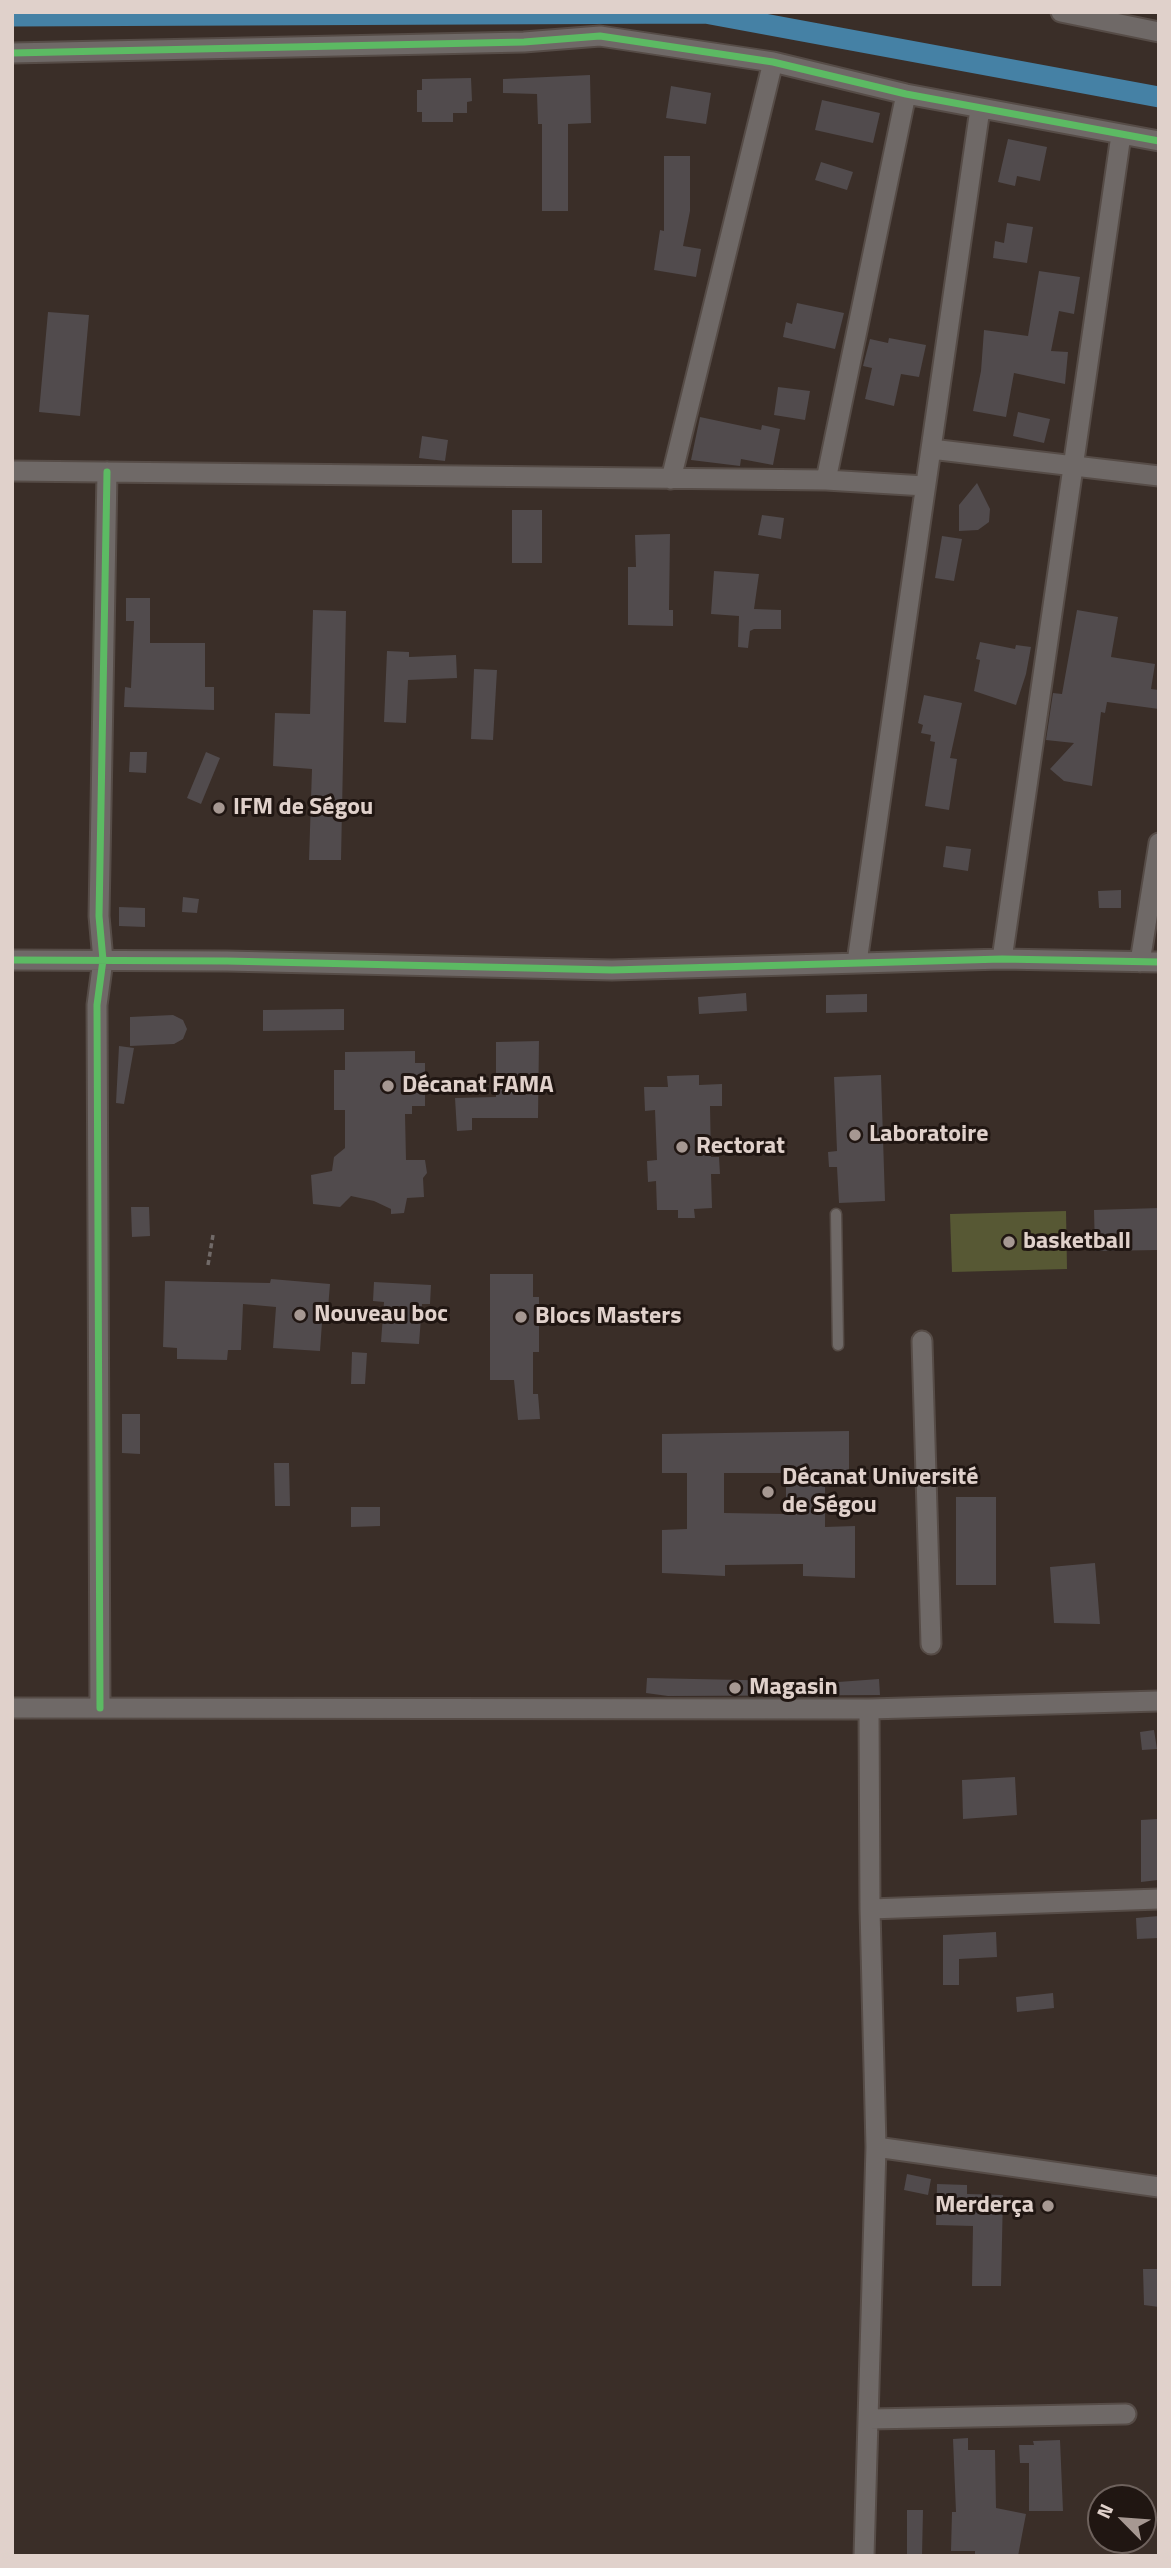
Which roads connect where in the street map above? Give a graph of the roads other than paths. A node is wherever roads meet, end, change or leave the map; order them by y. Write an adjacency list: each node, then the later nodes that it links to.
1 (1061, 12): 2 (street)
2 (1159, 32)
3 (12, 53): 4 (street)
4 (773, 62): 5 (street); 14 (street)
5 (906, 94): 6 (street); 15 (street)
6 (980, 109): 7 (street); 9 (street)
7 (1121, 135): 8 (street); 10 (street)
8 (1159, 141)
9 (931, 449): 10 (street); 16 (street)
10 (1073, 465): 13 (street); 18 (street)
11 (12, 471): 12 (street)
12 (107, 472): 14 (street); 20 (street)
13 (1159, 476)
14 (671, 478): 15 (street)
15 (826, 480): 16 (street)
16 (925, 486): 21 (street)
17 (1159, 843): 22 (street)
18 (1002, 959): 21 (street); 22 (street)
19 (12, 960): 20 (street)
20 (103, 960): 21 (street); 29 (street)
21 (857, 962)
22 (1149, 962)
23 (836, 1214): 25 (lane)
24 (922, 1341): 26 (street)
25 (838, 1345)
26 (931, 1644)
27 (1159, 1701): 30 (street)
28 (12, 1708): 29 (street)
29 (100, 1708): 30 (street)
30 (869, 1709): 32 (street)
31 (1159, 1899): 32 (street)
32 (870, 1909): 33 (street)
33 (876, 2147): 34 (street); 36 (street)
34 (1159, 2187)
35 (1126, 2414): 36 (street)
36 (870, 2419): 37 (street)
37 (864, 2556)

